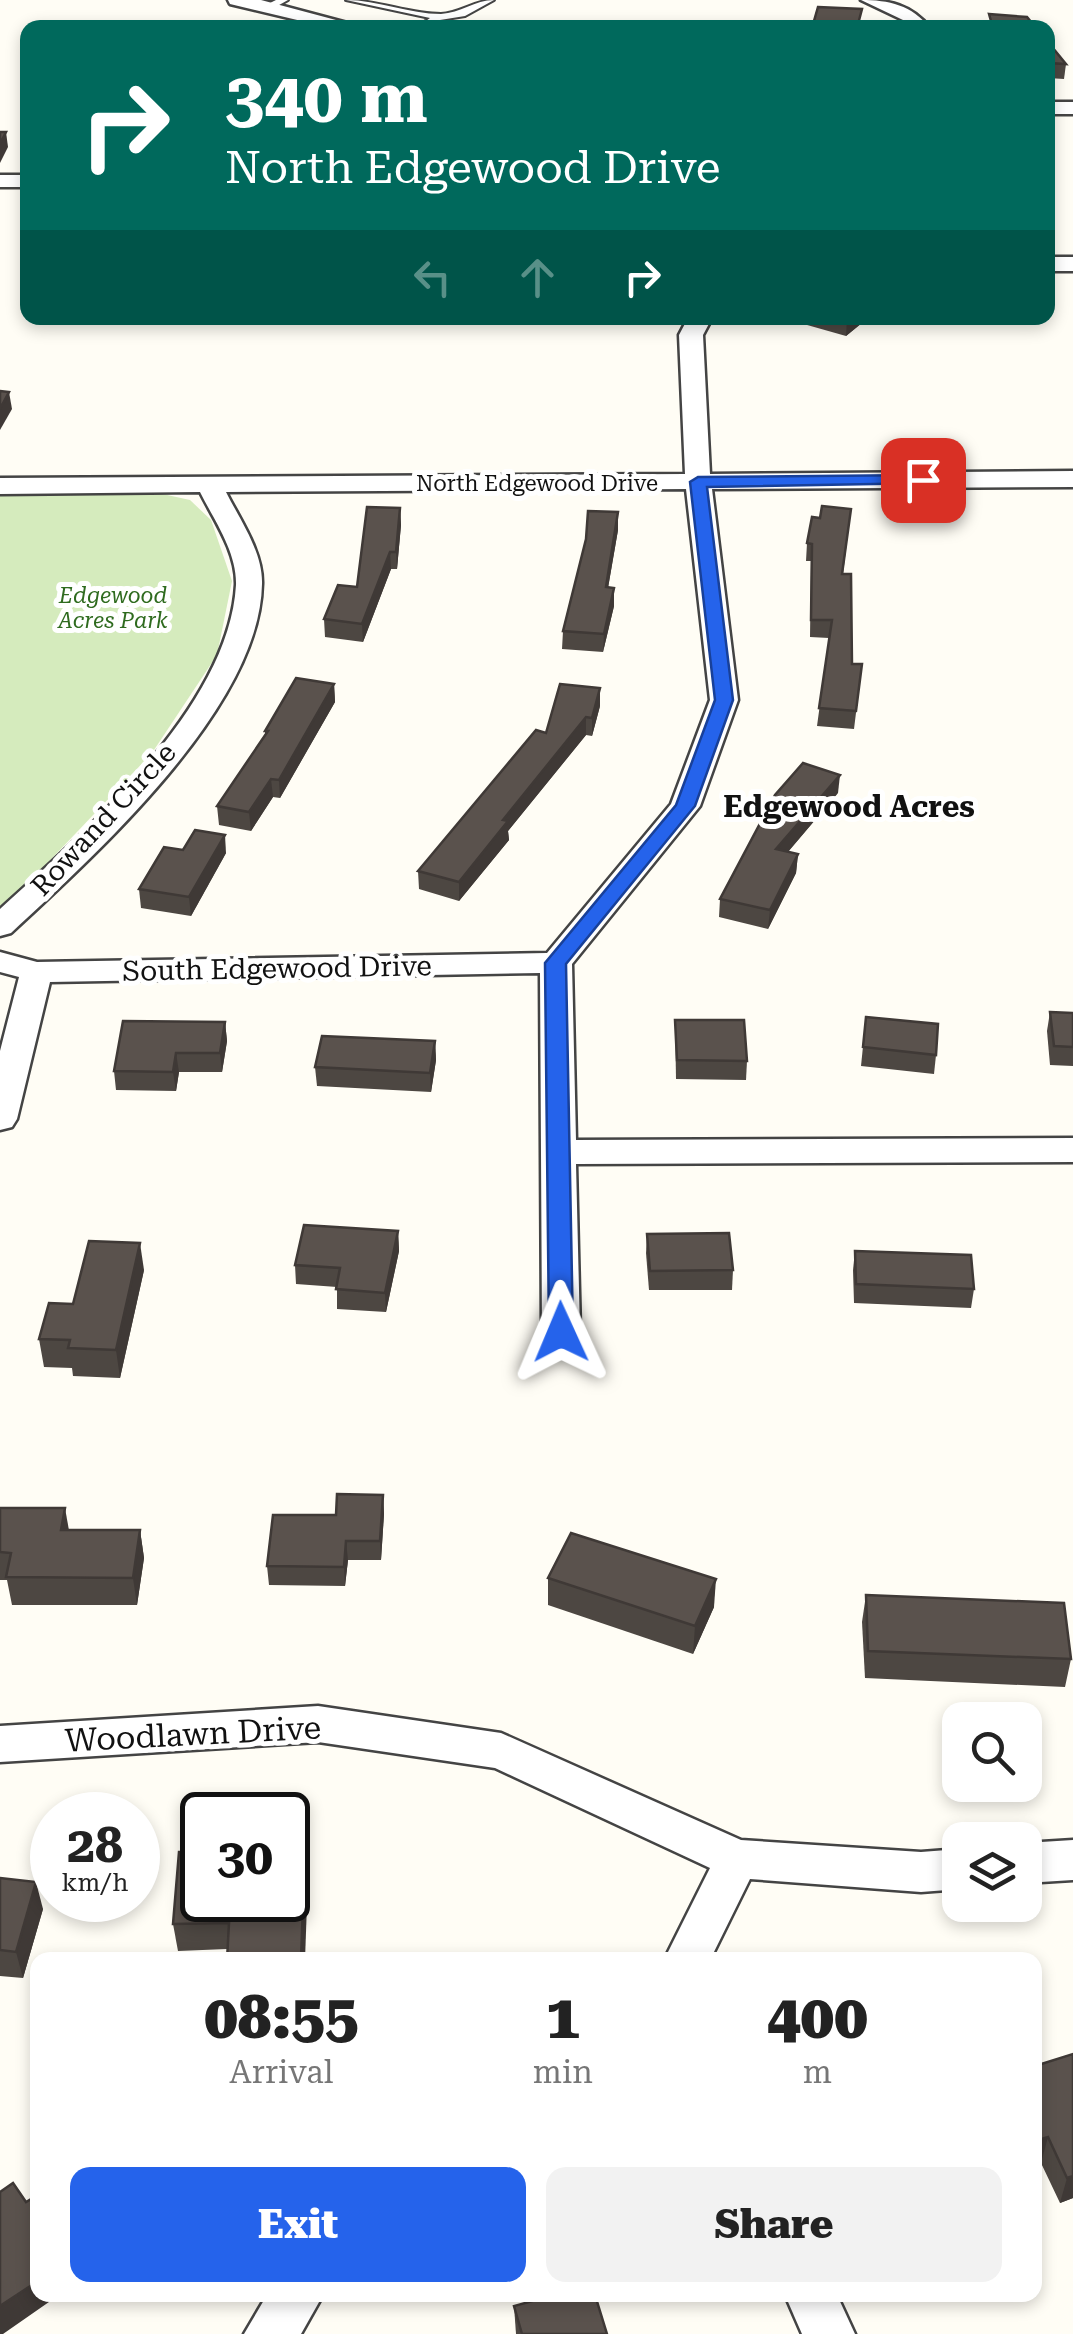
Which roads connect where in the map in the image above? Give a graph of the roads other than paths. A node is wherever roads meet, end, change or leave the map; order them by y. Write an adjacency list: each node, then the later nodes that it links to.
1 (237, 0): 5 (street)
2 (352, 0): 6 (lane)
3 (489, 0): 6 (lane)
4 (870, 0): 10 (street)
5 (276, 4): 7 (street); 8 (street)
6 (438, 18): 9 (lane)
7 (246, 20)
8 (330, 20)
9 (434, 20)
10 (914, 20)
11 (696, 325): 13 (street)
12 (1073, 479): 13 (street, North Edgewood Drive)
13 (698, 482): 15 (street, North Edgewood Drive); 18 (street)
14 (0, 486): 15 (street, North Edgewood Drive)
15 (210, 486): 16 (street, Rowand Circle)
16 (0, 926)
17 (0, 962): 19 (street, South Edgewood Drive)
18 (556, 963): 19 (street, South Edgewood Drive); 22 (street)
19 (36, 972): 20 (street)
20 (0, 1120)
21 (1073, 1150): 22 (street)
22 (558, 1152): 23 (street)
23 (561, 1332)
24 (0, 1744): 25 (street, Woodlawn Drive)
25 (737, 1858): 28 (street, Woodlawn Drive); 29 (street)
26 (1073, 1860): 27 (street)
27 (1042, 1863)
28 (942, 1870)
29 (692, 1952)
30 (293, 2302): 32 (street)
31 (813, 2302): 33 (street)
32 (270, 2334)
33 (829, 2334)

